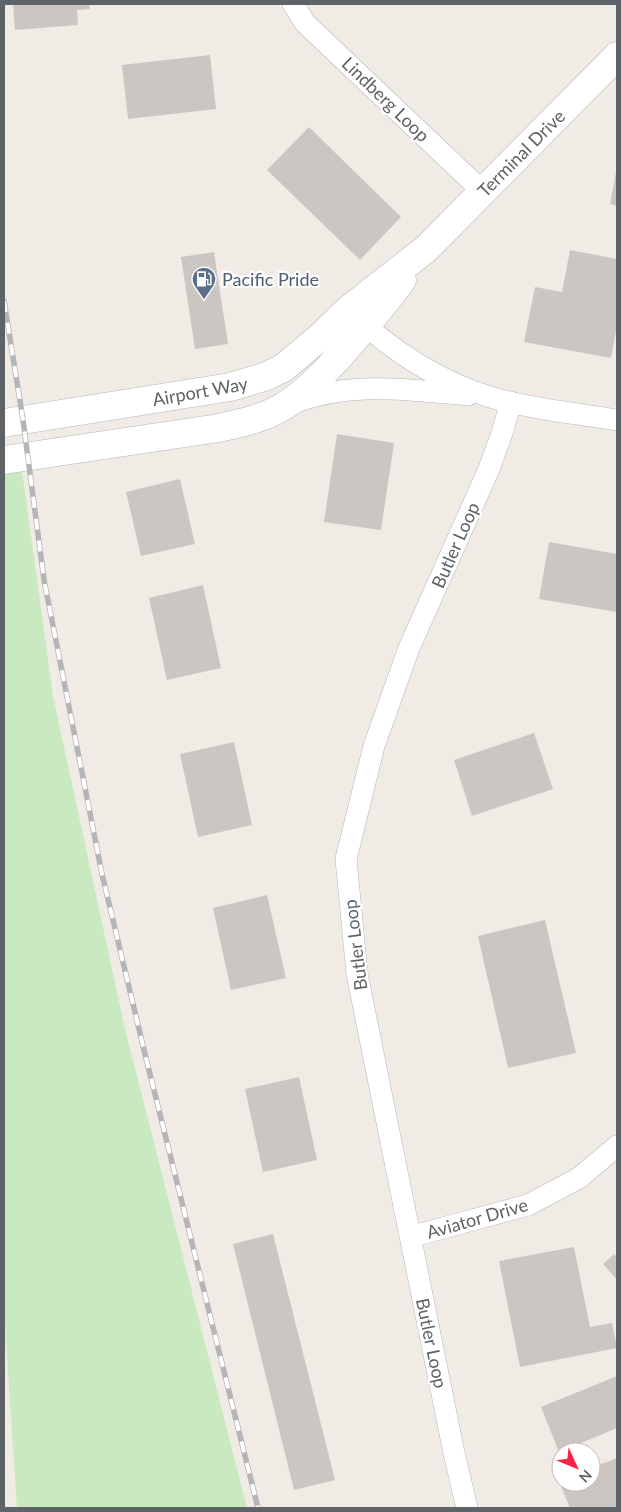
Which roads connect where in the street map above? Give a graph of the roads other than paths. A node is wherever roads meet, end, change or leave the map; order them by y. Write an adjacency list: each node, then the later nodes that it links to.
1 (293, 4): 3 (street, Lindberg Loop)
2 (617, 56): 3 (street, Terminal Drive)
3 (483, 192): 4 (street, Terminal Drive)
4 (357, 318): 5 (street, Airport Way); 6 (street, Airport Way); 8 (street, Airport Way)
5 (501, 400): 6 (street, Airport Way); 7 (street, Airport Way); 11 (street, Butler Loop)
6 (284, 406): 9 (street, Airport Way)
7 (617, 420)
8 (4, 423)
9 (4, 460)
10 (617, 1146): 11 (street, Aviator Drive)
11 (410, 1237): 12 (street, Butler Loop)
12 (467, 1508)

